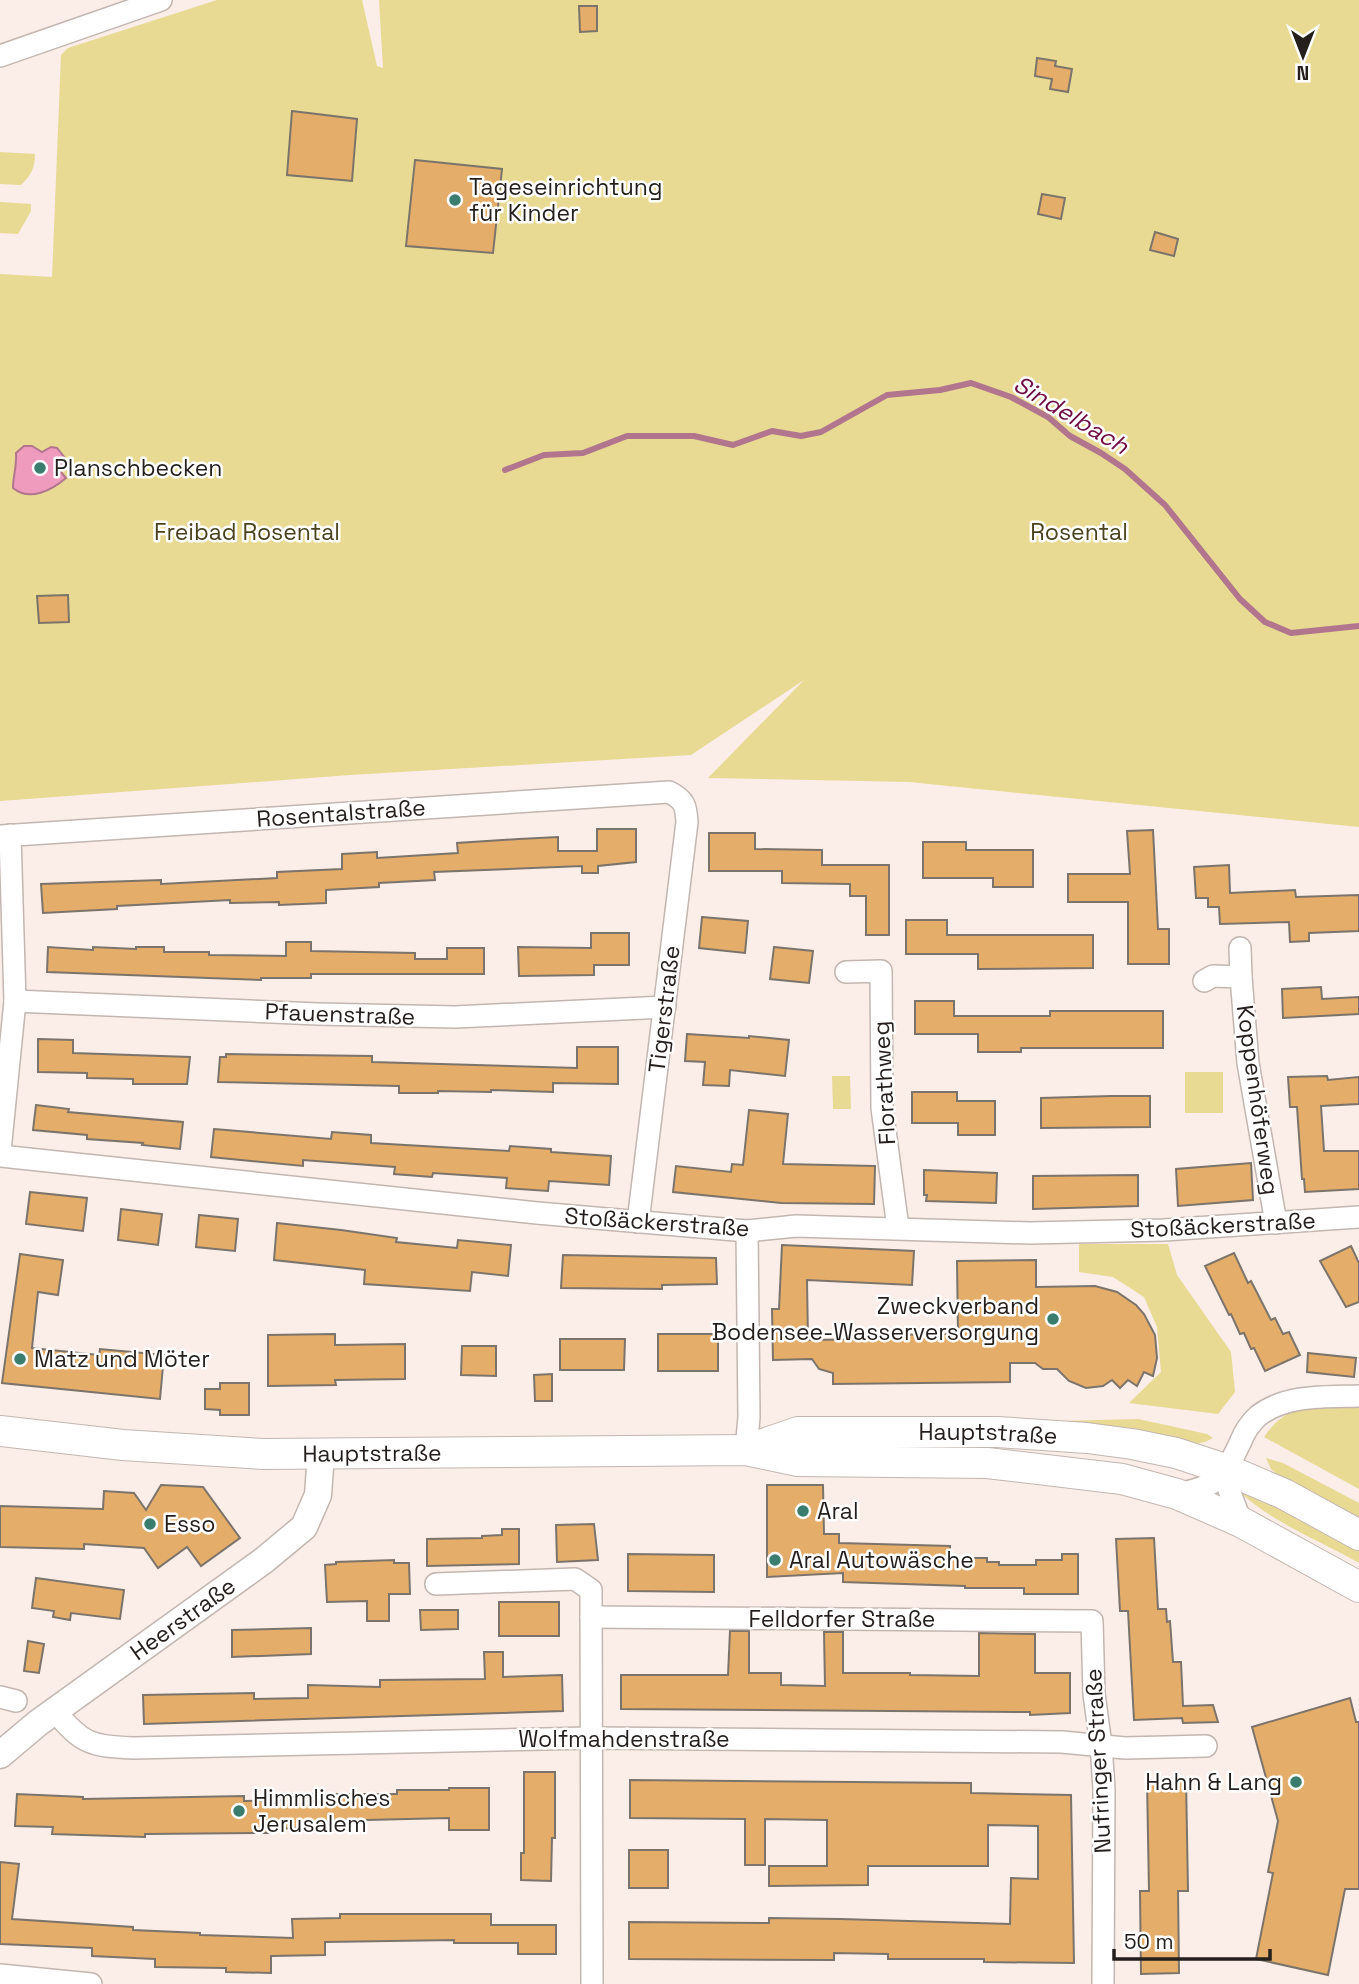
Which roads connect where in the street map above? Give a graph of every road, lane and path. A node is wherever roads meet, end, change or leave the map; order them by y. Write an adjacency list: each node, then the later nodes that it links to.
1 (161, 0): 2 (street)
2 (0, 56)
3 (681, 798): 4 (street, Rosentalstraße); 10 (street, Tigerstraße)
4 (5, 835): 9 (street)
5 (1240, 948): 7 (street, Koppenhöferweg)
6 (846, 972): 15 (street, Florathweg)
7 (1241, 977): 8 (street, Koppenhöferweg); 14 (street, Koppenhöferweg)
8 (1204, 981)
9 (15, 1001): 10 (street, Pfauenstraße); 11 (street)
10 (665, 1007): 13 (street, Tigerstraße)
11 (0, 1154): 13 (street, Stoßäckerstraße)
12 (1359, 1217): 14 (street, Stoßäckerstraße)
13 (638, 1222): 16 (street, Stoßäckerstraße)
14 (1276, 1223): 15 (street, Stoßäckerstraße)
15 (898, 1228): 16 (street, Stoßäckerstraße)
16 (747, 1231): 20 (street)
17 (1359, 1396): 22 (street)
18 (0, 1431): 21 (main road, Hauptstraße)
19 (1132, 1444): 20 (main road, Hauptstraße); 22 (main road, Hauptstraße); 23 (main road)
20 (746, 1450): 21 (main road, Hauptstraße); 23 (main road, Hauptstraße)
21 (321, 1454): 31 (street, Heerstraße)
22 (1228, 1470): 24 (street); 25 (street); 26 (main road, Hauptstraße)
23 (1122, 1479): 24 (main road, Hauptstraße)
24 (1177, 1494): 25 (main road, Hauptstraße)
25 (1241, 1522): 28 (main road, Hauptstraße)
26 (1359, 1535)
27 (436, 1584): 29 (street)
28 (1359, 1587)
29 (592, 1616): 30 (street, Felldorfer Straße); 32 (street)
30 (1092, 1621): 33 (street, Nufringer Straße)
31 (55, 1711): 32 (street, Wolfmahdenstraße); 35 (street, Heerstraße)
32 (591, 1738): 33 (street, Wolfmahdenstraße); 38 (street)
33 (1101, 1745): 34 (street, Wolfmahdenstraße); 39 (street, Nufringer Straße)
34 (1206, 1746)
35 (0, 1755)
36 (0, 1975): 37 (street)
37 (91, 1984)
38 (592, 1984)
39 (1103, 1984)

